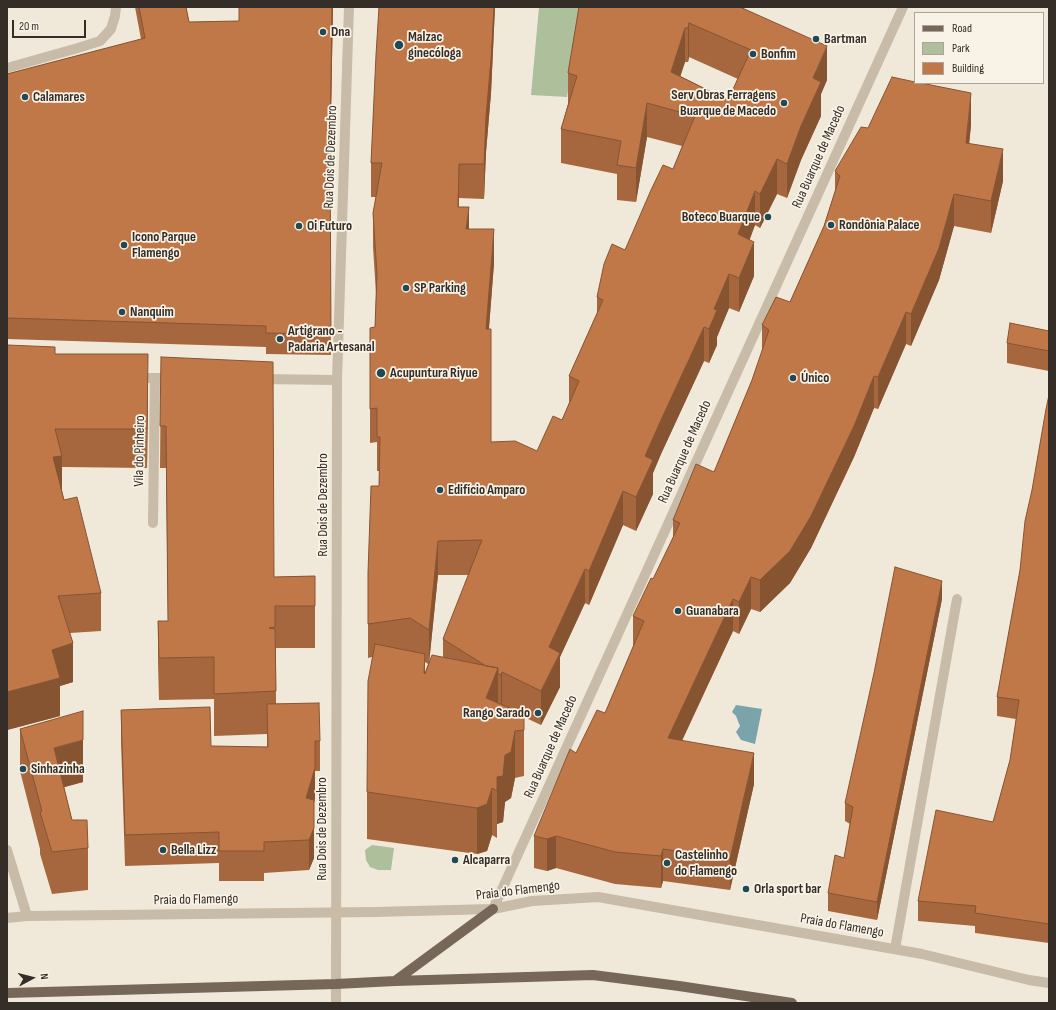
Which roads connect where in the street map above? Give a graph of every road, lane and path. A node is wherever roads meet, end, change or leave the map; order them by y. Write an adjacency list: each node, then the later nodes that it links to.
1 (116, 7): 4 (street)
2 (350, 7): 9 (street, Rua Dois de Dezembro)
3 (903, 7): 13 (street, Rua Buarque de Macedo)
4 (7, 68)
5 (124, 378): 6 (street)
6 (155, 378): 7 (street); 10 (street, Vila do Pinheiro)
7 (186, 378)
8 (247, 379): 9 (street)
9 (337, 380): 14 (street, Rua Dois de Dezembro)
10 (153, 523)
11 (957, 598): 17 (street)
12 (7, 850): 15 (street)
13 (493, 910): 14 (street, Praia do Flamengo); 17 (street, Praia do Flamengo); 18 (main road)
14 (336, 913): 15 (street, Praia do Flamengo); 20 (street, Rua Dois de Dezembro)
15 (27, 916): 16 (street, Praia do Flamengo)
16 (7, 918)
17 (895, 949): 19 (street, Praia do Flamengo)
18 (395, 981): 20 (main road); 23 (main road)
19 (1049, 983)
20 (336, 984): 21 (main road); 22 (street, Rua Dois de Dezembro)
21 (7, 993)
22 (336, 1003)
23 (792, 1003)

